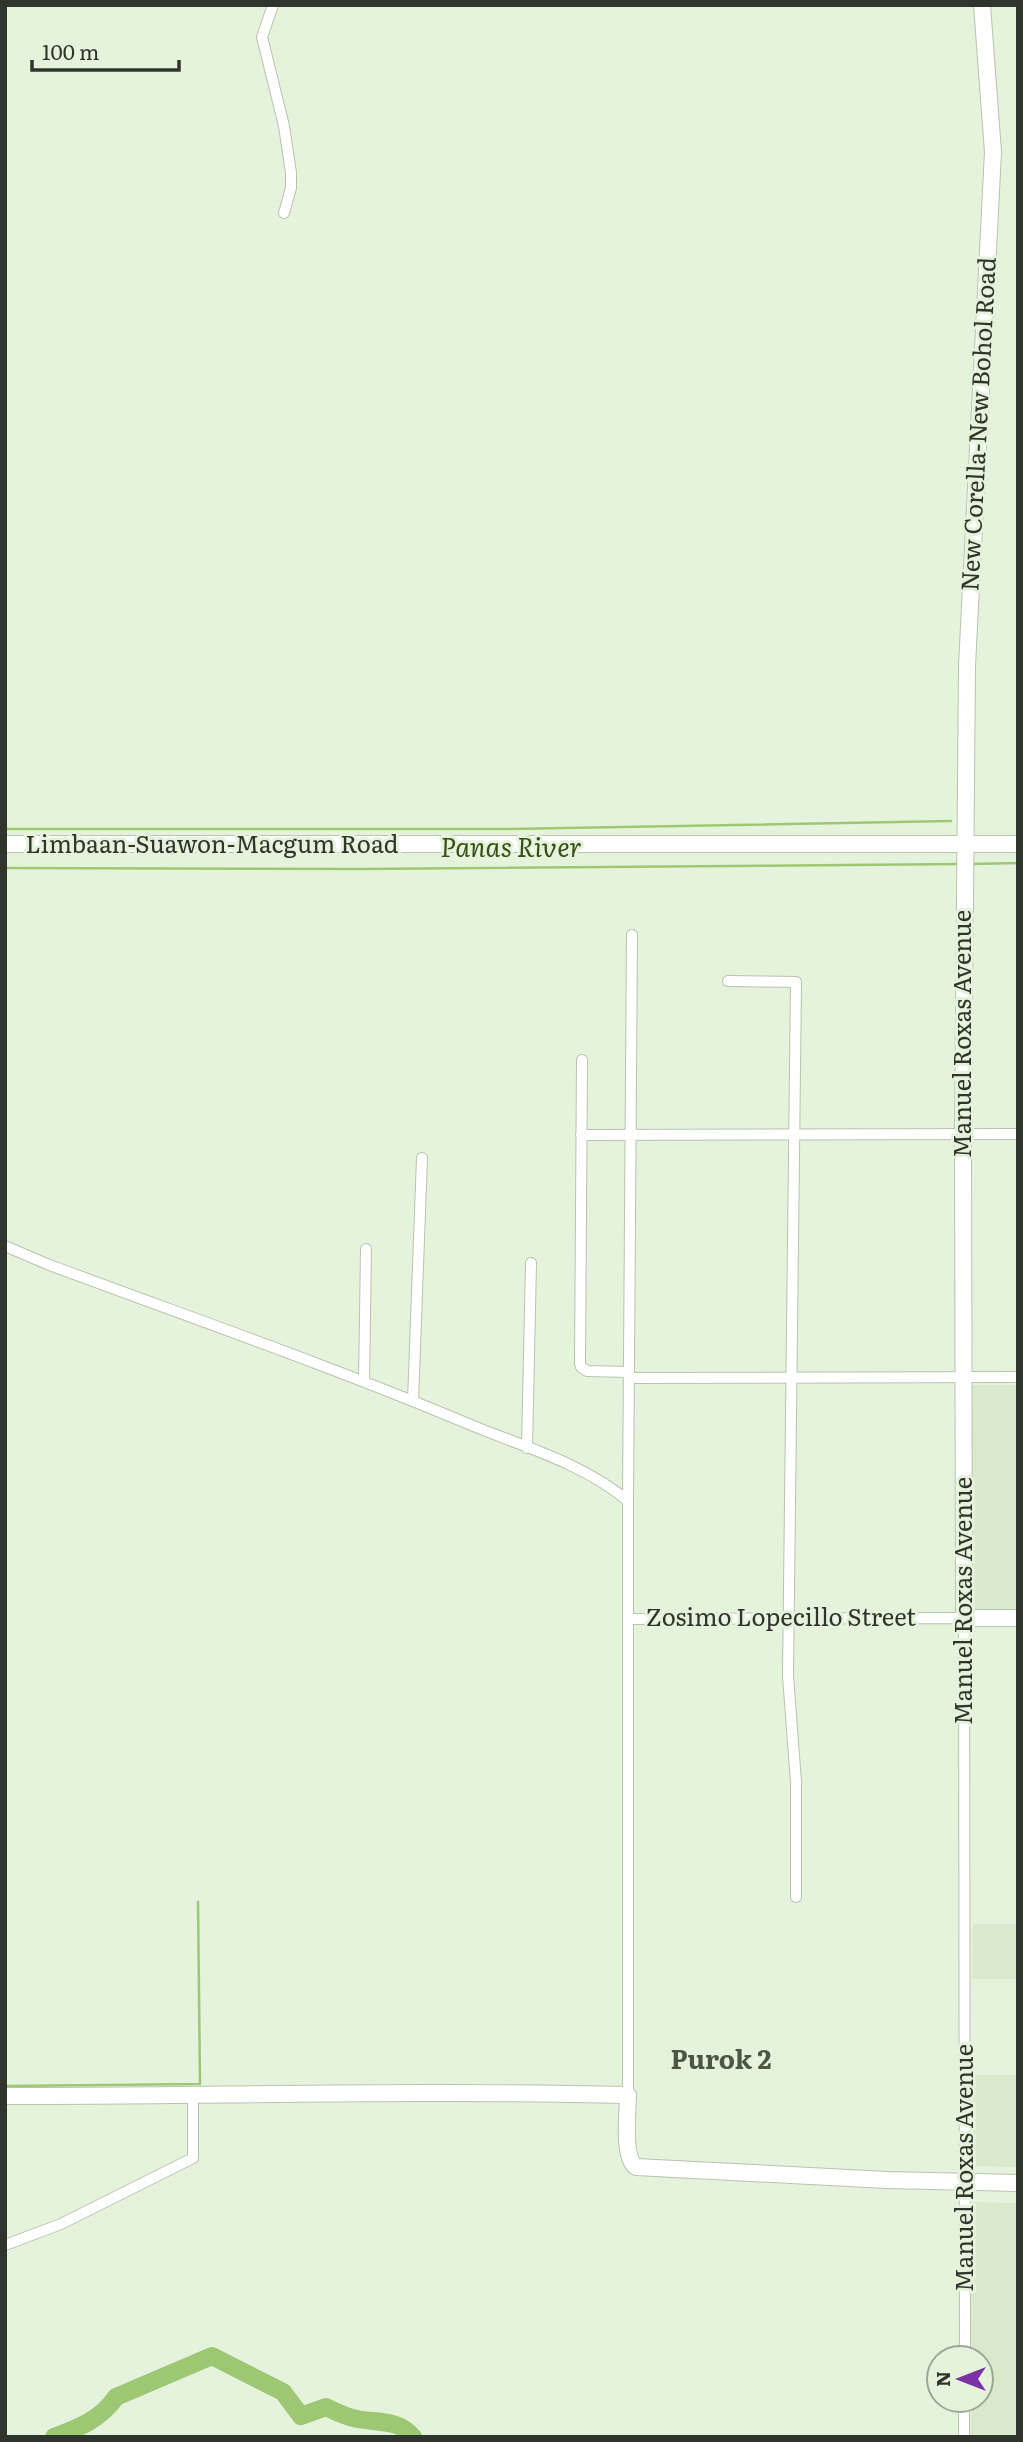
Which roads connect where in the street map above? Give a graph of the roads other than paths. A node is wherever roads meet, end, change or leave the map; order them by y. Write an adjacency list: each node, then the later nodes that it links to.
1 (273, 5): 3 (street)
2 (982, 5): 6 (street, New Corella-New Bohol Road)
3 (284, 213)
4 (5, 845): 6 (street, Limbaan-Suawon-Macgum Road)
5 (1018, 845): 6 (street, Limbaan-Suawon-Macgum Road)
6 (965, 850): 10 (street, Manuel Roxas Avenue)
7 (632, 935): 13 (street)
8 (727, 981): 14 (street)
9 (582, 1060): 12 (street)
10 (962, 1134): 11 (street); 14 (street); 20 (street, Manuel Roxas Avenue)
11 (1018, 1134)
12 (581, 1135): 13 (street); 19 (street)
13 (630, 1135): 14 (street); 19 (street)
14 (794, 1136): 22 (street)
15 (422, 1158): 24 (street)
16 (5, 1245): 23 (street)
17 (366, 1249): 23 (street)
18 (531, 1263): 25 (street)
19 (629, 1375): 22 (street); 26 (street)
20 (963, 1377): 21 (street); 22 (street); 28 (street, Manuel Roxas Avenue)
21 (1018, 1377)
22 (792, 1378): 27 (street)
23 (364, 1382): 24 (street)
24 (413, 1401): 25 (street)
25 (527, 1448): 26 (street)
26 (628, 1501): 30 (street)
27 (790, 1618): 28 (street, Zosimo Lopecillo Street); 30 (street, Zosimo Lopecillo Street); 31 (street)
28 (964, 1618): 29 (street, Zosimo Lopecillo Street); 35 (street, Manuel Roxas Avenue)
29 (1018, 1618)
30 (628, 1619): 32 (street)
31 (796, 1897)
32 (628, 2095): 34 (street); 35 (street)
33 (5, 2096): 34 (street)
34 (193, 2096): 37 (street)
35 (965, 2182): 36 (street); 38 (street, Manuel Roxas Avenue)
36 (1018, 2183)
37 (5, 2245)
38 (965, 2344)
39 (964, 2414): 40 (street)
40 (964, 2437)

